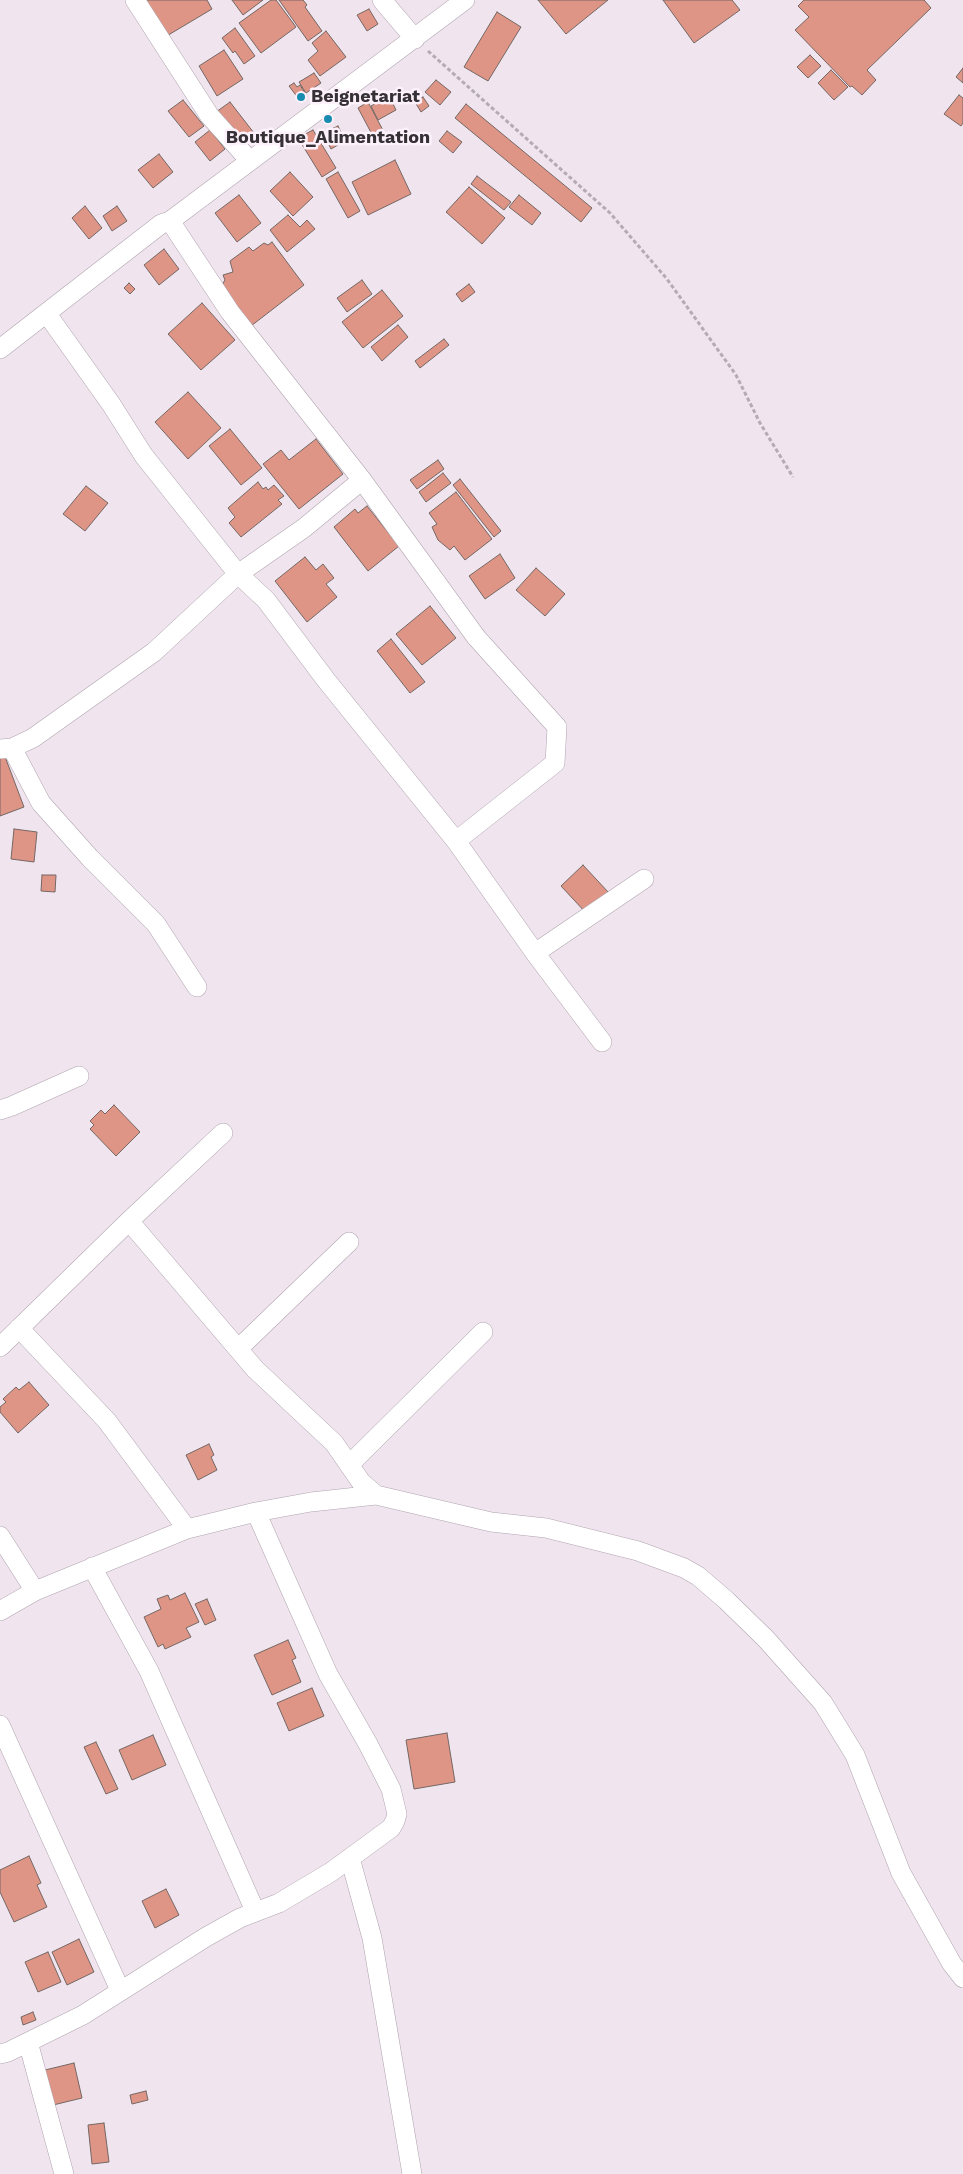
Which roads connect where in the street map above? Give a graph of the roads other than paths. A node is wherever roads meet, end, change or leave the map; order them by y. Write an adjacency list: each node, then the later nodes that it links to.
1 (135, 0): 5 (street)
2 (382, 0): 4 (street)
3 (465, 0): 4 (street)
4 (415, 39): 5 (street)
5 (250, 161): 6 (street)
6 (170, 221): 7 (street); 9 (street)
7 (46, 314): 8 (street); 10 (street)
8 (0, 349)
9 (362, 480): 10 (street); 12 (street)
10 (238, 574): 11 (street); 12 (street)
11 (6, 748): 15 (street)
12 (456, 841): 14 (street)
13 (644, 879): 14 (street)
14 (536, 953): 16 (street)
15 (197, 987)
16 (602, 1042)
17 (79, 1076): 18 (street)
18 (0, 1110)
19 (223, 1133): 20 (street)
20 (129, 1221): 22 (street); 25 (street)
21 (349, 1242): 25 (street)
22 (19, 1328): 24 (street); 29 (street)
23 (483, 1332): 26 (street)
24 (0, 1347)
25 (238, 1349): 26 (street)
26 (349, 1465): 27 (street)
27 (376, 1495): 28 (street); 37 (street)
28 (256, 1512): 29 (street); 35 (street)
29 (187, 1529): 31 (street)
30 (0, 1536): 32 (street)
31 (92, 1567): 32 (street); 36 (street)
32 (35, 1591): 33 (street)
33 (0, 1611)
34 (0, 1725): 38 (street)
35 (350, 1858): 36 (street); 42 (street)
36 (255, 1912): 38 (street)
37 (963, 1978)
38 (120, 1990): 39 (street)
39 (28, 2042): 40 (street); 41 (street)
40 (0, 2054)
41 (64, 2174)
42 (412, 2174)

